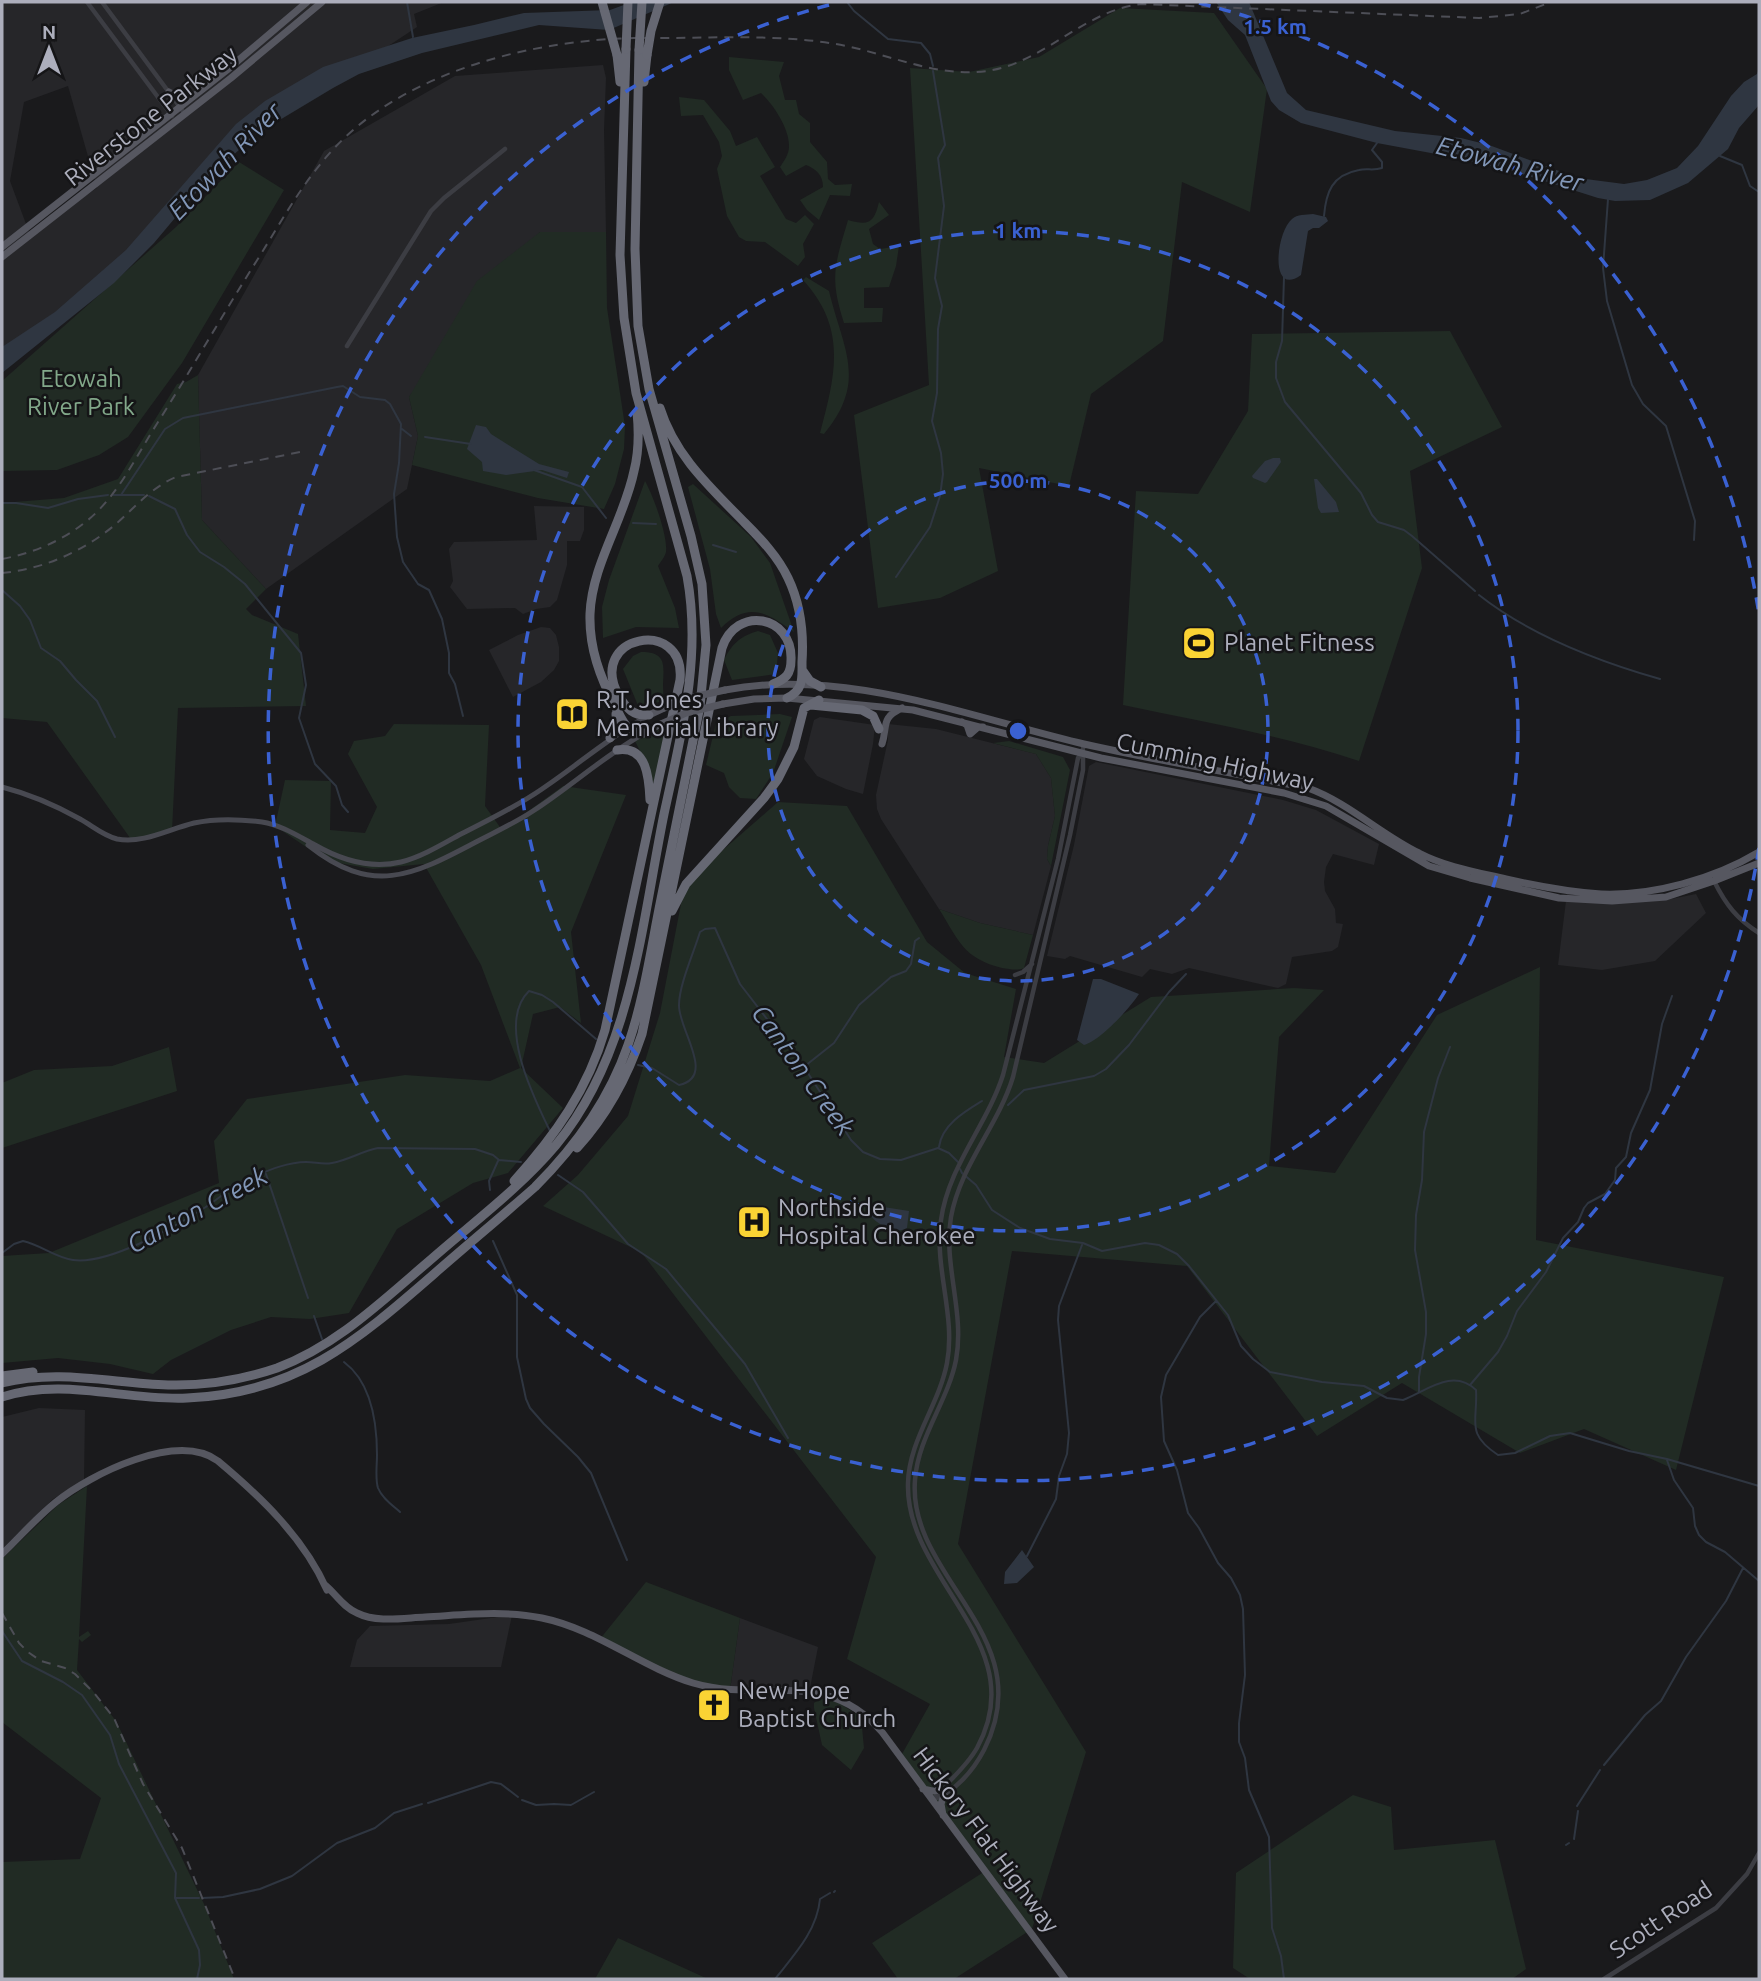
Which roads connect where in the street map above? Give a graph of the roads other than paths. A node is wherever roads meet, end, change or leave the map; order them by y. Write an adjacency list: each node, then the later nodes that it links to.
1 (87, 2): 13 (street)
2 (102, 2): 10 (street)
3 (307, 2): 11 (main road, Riverstone Parkway)
4 (321, 2): 12 (main road, Riverstone Parkway)
5 (602, 2): 15 (highway, bridge)
6 (628, 2): 15 (highway, bridge)
7 (642, 2): 9 (highway, bridge)
8 (660, 2): 9 (highway, bridge)
9 (643, 53): 18 (highway)
10 (169, 92): 11 (main road); 12 (street)
11 (195, 96): 12 (main road, Riverstone Parkway)
12 (182, 111): 13 (main road, Riverstone Parkway)
13 (174, 117): 16 (main road, Riverstone Parkway); 17 (main road, Riverstone Parkway)
14 (505, 149): 19 (street)
15 (621, 207): 20 (highway)
16 (2, 247)
17 (2, 257)
18 (637, 312): 21 (highway); 56 (highway)
19 (347, 346)
20 (636, 393): 28 (highway); 57 (highway)
21 (802, 670): 23 (highway); 24 (highway)
22 (773, 684): 23 (main road, Cumming Highway); 30 (main road, Cumming Highway, bridge); 51 (highway)
23 (802, 685): 24 (main road, Cumming Highway); 25 (highway)
24 (821, 687): 38 (main road, Cumming Highway)
25 (787, 698): 26 (main road, Cumming Highway); 35 (main road, Cumming Highway, bridge)
26 (819, 700): 27 (main road, Cumming Highway); 34 (highway)
27 (861, 704): 29 (main road, Cumming Highway); 31 (main road)
28 (615, 705): 32 (highway); 36 (highway)
29 (902, 708): 37 (main road); 40 (main road, Cumming Highway)
30 (649, 715): 32 (main road); 44 (highway)
31 (880, 719)
32 (626, 727): 35 (highway); 36 (main road)
33 (879, 729): 34 (highway)
34 (798, 730): 51 (highway)
35 (644, 733): 39 (main road)
36 (610, 738): 45 (main road)
37 (882, 744)
38 (1084, 744): 40 (street); 49 (main road, Cumming Highway)
39 (617, 750): 44 (highway); 45 (main road)
40 (1082, 753): 42 (street); 43 (street); 49 (main road, Cumming Highway)
41 (2, 787): 45 (main road)
42 (1071, 796): 43 (street); 52 (street)
43 (1076, 806): 55 (street)
44 (647, 827): 57 (highway)
45 (282, 828)
46 (1759, 852): 49 (main road, Cumming Highway)
47 (1759, 863): 48 (main road, Cumming Highway)
48 (1714, 881): 49 (main road, Cumming Highway); 50 (street)
49 (1541, 891)
50 (1759, 933)
51 (663, 940): 56 (highway)
52 (1032, 963): 53 (street); 54 (street)
53 (1015, 975)
54 (999, 1087): 55 (street); 66 (street)
55 (1009, 1090): 66 (street)
56 (535, 1187): 61 (highway)
57 (481, 1216): 59 (highway)
58 (2, 1376): 59 (highway)
59 (80, 1377): 60 (highway)
60 (2, 1383)
61 (134, 1396): 62 (highway); 63 (highway)
62 (2, 1397)
63 (2, 1404)
64 (2, 1554): 65 (main road, Hickory Flat Highway)
65 (923, 1789): 66 (main road); 67 (main road, Hickory Flat Highway)
66 (943, 1792): 67 (street); 68 (main road)
67 (932, 1801): 68 (main road, Hickory Flat Highway)
68 (943, 1815): 70 (main road, Hickory Flat Highway)
69 (1759, 1853): 71 (street, Scott Road)
70 (1065, 1979)
71 (1604, 1979)

